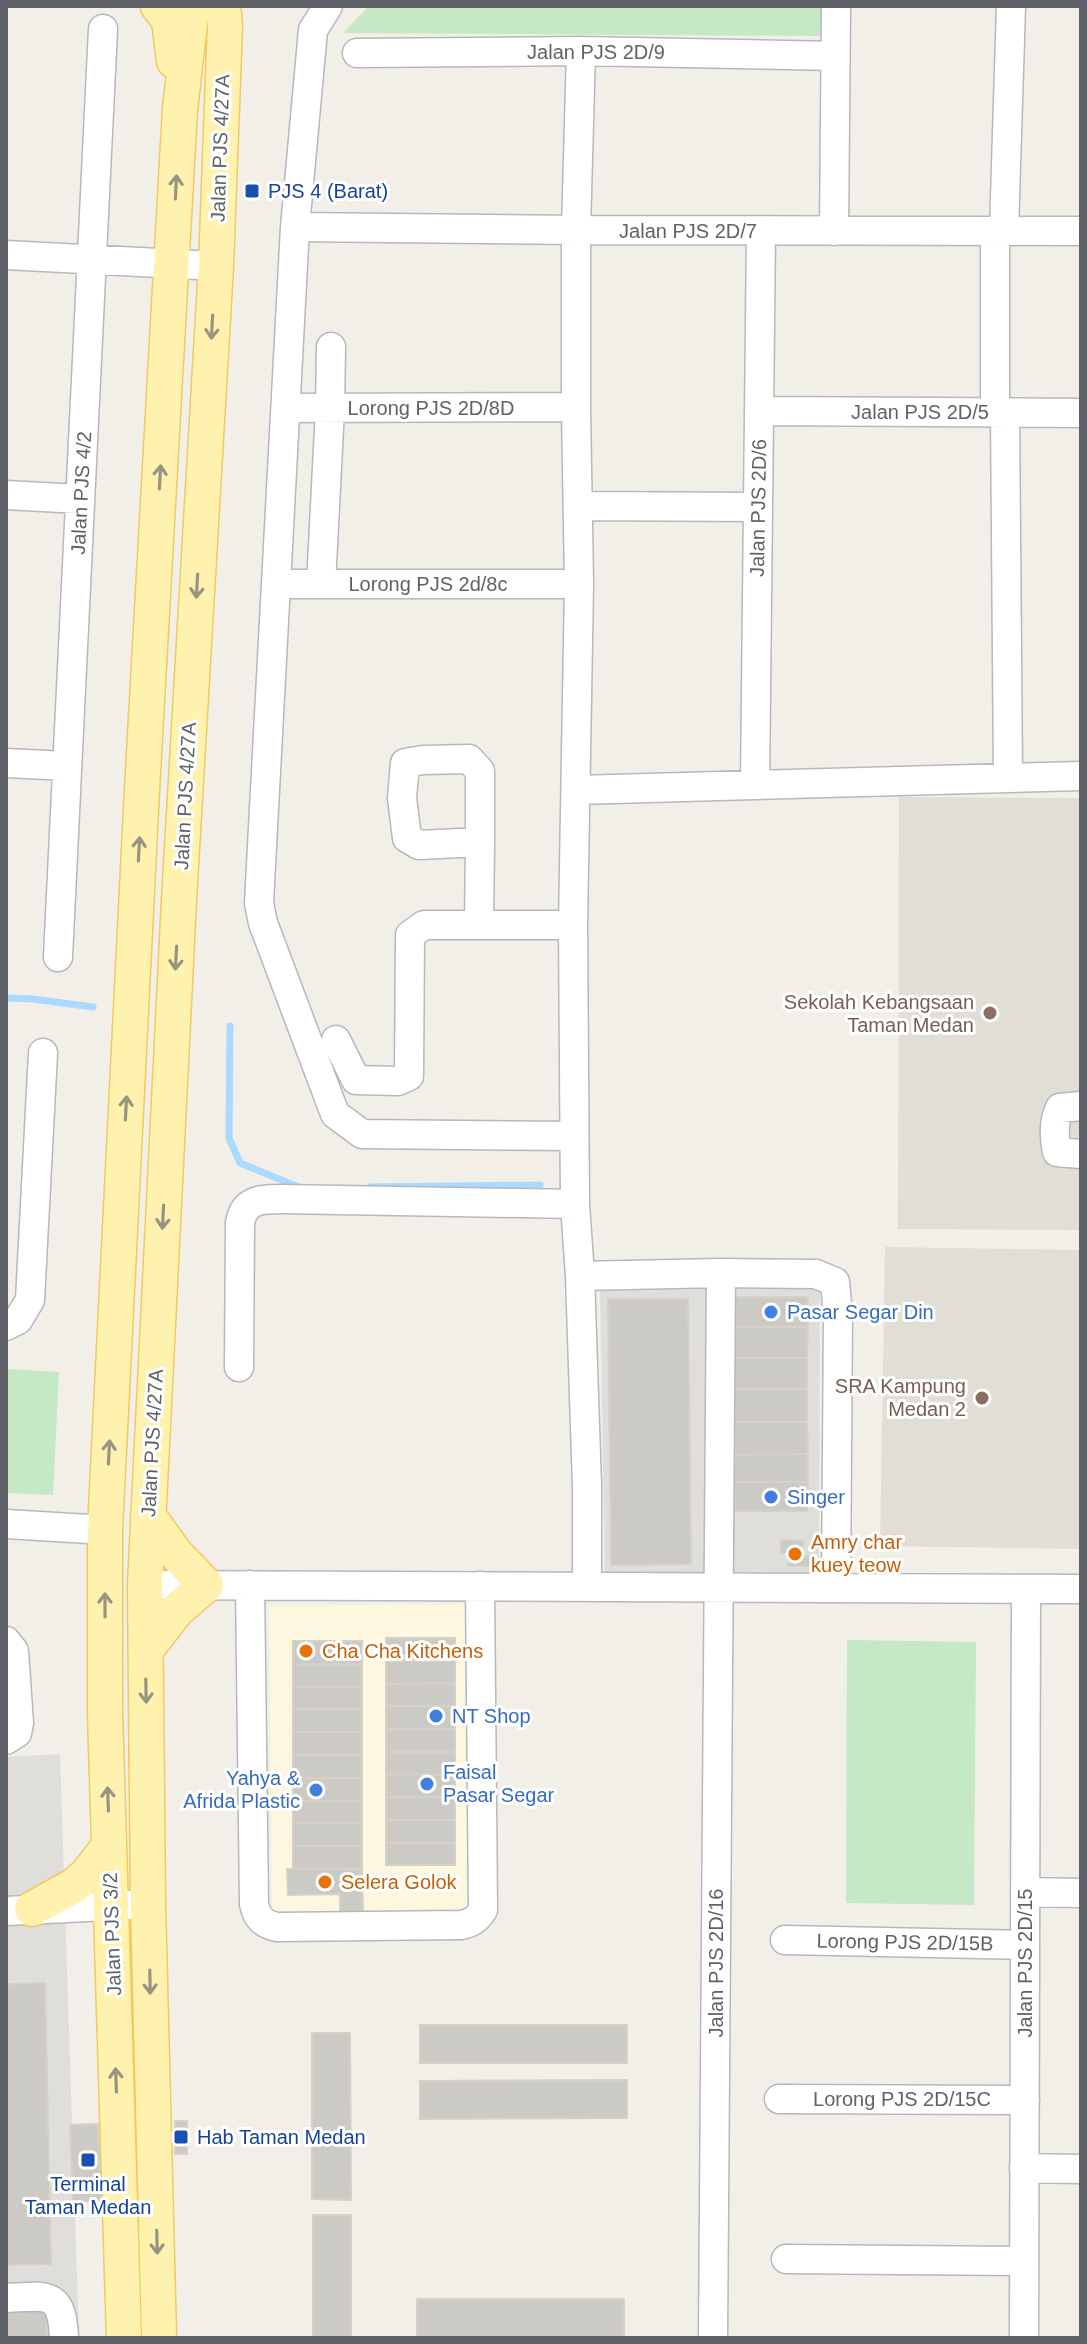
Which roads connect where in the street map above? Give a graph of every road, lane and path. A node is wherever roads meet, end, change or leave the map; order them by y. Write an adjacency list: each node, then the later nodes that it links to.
1 (158, 6): 11 (main road)
2 (192, 6): 11 (main road, Jalan PJS 4/27A)
3 (328, 6): 12 (street)
4 (836, 6): 10 (street)
5 (1011, 6): 14 (street)
6 (227, 12): 21 (main road, Jalan PJS 4/27A)
7 (103, 29): 19 (street, Jalan PJS 4/2)
8 (581, 51): 9 (street, Jalan PJS 2D/9); 10 (street, Jalan PJS 2D/9); 13 (street)
9 (357, 53)
10 (835, 56): 16 (street)
11 (180, 109): 20 (main road, Jalan PJS 4/27A, one-way to 11)
12 (295, 227): 13 (street, Jalan PJS 2D/7); 24 (street)
13 (576, 230): 15 (street, Jalan PJS 2D/7); 23 (street)
14 (1000, 230): 16 (street, Jalan PJS 2D/7); 17 (street, Jalan PJS 2D/7); 27 (street)
15 (761, 231): 16 (street, Jalan PJS 2D/7); 26 (street, Jalan PJS 2D/6)
16 (834, 231)
17 (1081, 231)
18 (6, 255): 19 (street)
19 (92, 260): 20 (street); 30 (street, Jalan PJS 4/2)
20 (172, 265): 21 (street); 42 (main road, Jalan PJS 4/27A, one-way to 20)
21 (216, 266): 41 (main road, Jalan PJS 4/27A, one-way to 41)
22 (331, 347): 25 (street)
23 (576, 407): 25 (street, Lorong PJS 2D/8D); 31 (street)
24 (286, 408): 25 (street, Lorong PJS 2D/8D); 33 (street)
25 (330, 409): 34 (street)
26 (759, 411): 27 (street, Jalan PJS 2D/5); 32 (street, Jalan PJS 2D/6)
27 (1000, 412): 28 (street, Jalan PJS 2D/5); 39 (street)
28 (1081, 413)
29 (6, 495): 30 (street)
30 (80, 499): 37 (street, Jalan PJS 4/2)
31 (579, 506): 32 (street); 35 (street)
32 (758, 507): 40 (street, Jalan PJS 2D/6)
33 (277, 584): 34 (street, Lorong PJS 2d/8c); 53 (street)
34 (321, 584): 35 (street, Lorong PJS 2d/8c)
35 (579, 584): 43 (street)
36 (6, 763): 37 (street)
37 (67, 766): 49 (street, Jalan PJS 4/2)
38 (1081, 776): 39 (street)
39 (1008, 777): 40 (street)
40 (755, 785): 43 (street)
41 (185, 789): 42 (main road); 46 (main road, Jalan PJS 4/27A)
42 (142, 790): 45 (main road, Jalan PJS 4/27A, one-way to 42)
43 (577, 790): 48 (street)
44 (480, 842): 47 (street)
45 (137, 897): 46 (main road); 62 (main road, Jalan PJS 4/27A, one-way to 45)
46 (179, 900): 60 (main road, Jalan PJS 4/27A, one-way to 60)
47 (479, 924): 48 (street); 50 (street)
48 (573, 925): 53 (street)
49 (58, 957)
50 (336, 1040)
51 (43, 1053): 58 (street)
52 (1081, 1106): 54 (street)
53 (574, 1136): 55 (street)
54 (1081, 1154)
55 (575, 1204): 57 (street); 59 (street)
56 (721, 1273): 57 (street); 68 (street, Jalan PJS 2D/16); 69 (street)
57 (580, 1276): 67 (street)
58 (6, 1326)
59 (239, 1367)
60 (148, 1515): 63 (main road, Jalan PJS 4/27A); 64 (main road)
61 (6, 1524): 62 (street)
62 (105, 1530): 75 (main road, Jalan PJS 3/2, one-way to 62)
63 (145, 1585): 64 (street); 73 (main road, Jalan PJS 3/2)
64 (206, 1585): 65 (street); 73 (main road)
65 (250, 1585): 66 (street); 66 (street)
66 (480, 1586): 67 (street)
67 (587, 1587): 68 (street)
68 (718, 1587): 69 (street); 93 (street, Jalan PJS 2D/16)
69 (836, 1588): 70 (street)
70 (1026, 1589): 71 (street); 76 (street, Jalan PJS 2D/15)
71 (1081, 1589)
72 (6, 1641): 74 (street)
73 (146, 1650): 78 (main road, Jalan PJS 3/2, one-way to 78)
74 (6, 1740)
75 (109, 1846): 79 (main road, Jalan PJS 3/2); 80 (main road)
76 (1025, 1892): 77 (street); 82 (street, Jalan PJS 2D/15)
77 (1081, 1893)
78 (148, 1904): 79 (street); 92 (main road, Jalan PJS 3/2, one-way to 92)
79 (111, 1905): 80 (street); 91 (main road, Jalan PJS 3/2, one-way to 79)
80 (19, 1910)
81 (785, 1940): 82 (street, Lorong PJS 2D/15B)
82 (1025, 1945): 84 (street, Jalan PJS 2D/15)
83 (779, 2099): 84 (street, Lorong PJS 2D/15C)
84 (1025, 2100): 85 (street, Jalan PJS 2D/15)
85 (1024, 2168): 86 (street); 88 (street, Jalan PJS 2D/15)
86 (1081, 2169)
87 (786, 2259): 88 (street)
88 (1024, 2261): 94 (street, Jalan PJS 2D/15)
89 (6, 2298): 90 (street)
90 (64, 2338)
91 (124, 2338)
92 (159, 2338)
93 (713, 2338)
94 (1024, 2338)

